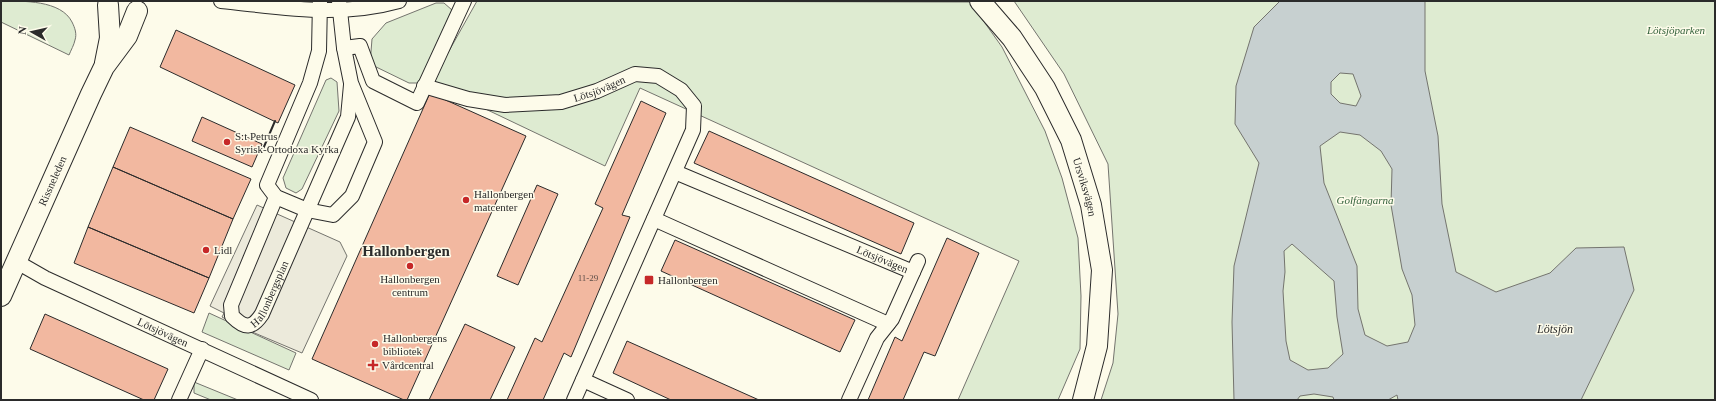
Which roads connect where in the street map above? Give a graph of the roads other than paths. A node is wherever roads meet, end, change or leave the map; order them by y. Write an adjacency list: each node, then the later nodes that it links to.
1 (221, 1): 7 (street)
2 (399, 1): 8 (street)
3 (464, 1): 12 (street)
4 (980, 1): 27 (street, Ursviksvägen)
5 (107, 3): 6 (street); 10 (street, Rissneleden)
6 (142, 6): 10 (street, Rissneleden)
7 (320, 6): 8 (street); 14 (street)
8 (339, 6): 9 (street, Hallonbergsplan)
9 (344, 48): 11 (street, Hallonbergsplan); 12 (street)
10 (104, 67): 17 (street, Rissneleden)
11 (351, 83): 15 (street, Hallonbergsplan); 15 (street, Hallonbergsplan)
12 (424, 86): 13 (street, Lötsjövägen)
13 (675, 172): 16 (street, Lötsjövägen); 19 (street, Lötsjövägen)
14 (276, 197): 15 (street, Hallonbergsplan); 15 (street, Hallonbergsplan)
15 (307, 210)
16 (654, 219): 19 (street); 21 (street, Lötsjövägen)
17 (17, 262): 18 (street, Rissneleden); 20 (street, Lötsjövägen)
18 (1, 296)
19 (888, 324): 26 (street, Lötsjövägen)
20 (202, 349): 22 (street); 23 (street, Lötsjövägen)
21 (583, 380): 24 (street, Lötsjövägen); 25 (street)
22 (179, 400)
23 (311, 400)
24 (574, 400)
25 (628, 400)
26 (849, 400)
27 (1082, 400)

